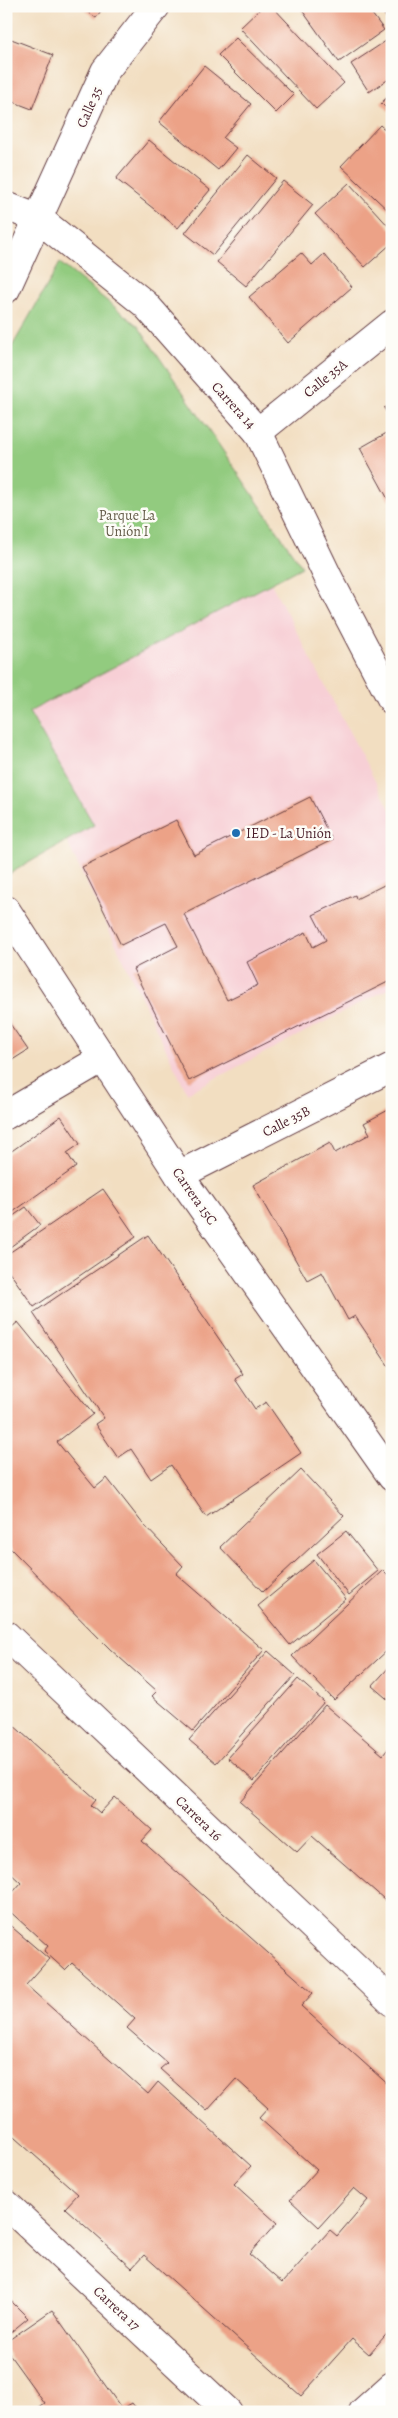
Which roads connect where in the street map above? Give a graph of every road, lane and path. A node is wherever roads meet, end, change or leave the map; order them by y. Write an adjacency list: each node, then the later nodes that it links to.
1 (156, 6): 3 (street, Calle 35)
2 (6, 206): 3 (street, Carrera 14)
3 (39, 218): 4 (street, Calle 35); 6 (street, Carrera 14)
4 (6, 289)
5 (392, 324): 6 (street, Calle 35A)
6 (258, 432): 7 (street, Carrera 14)
7 (390, 691)
8 (6, 910): 9 (street, Carrera 15C)
9 (103, 1058): 11 (street); 12 (street, Carrera 15C)
10 (392, 1067): 12 (street, Calle 35B)
11 (6, 1115)
12 (179, 1174): 13 (street, Carrera 15C)
13 (392, 1477)
14 (6, 1635): 15 (street, Carrera 16)
15 (392, 2002)
16 (6, 2204): 18 (street, Carrera 17)
17 (392, 2386): 19 (street)
18 (228, 2412)
19 (363, 2412)

